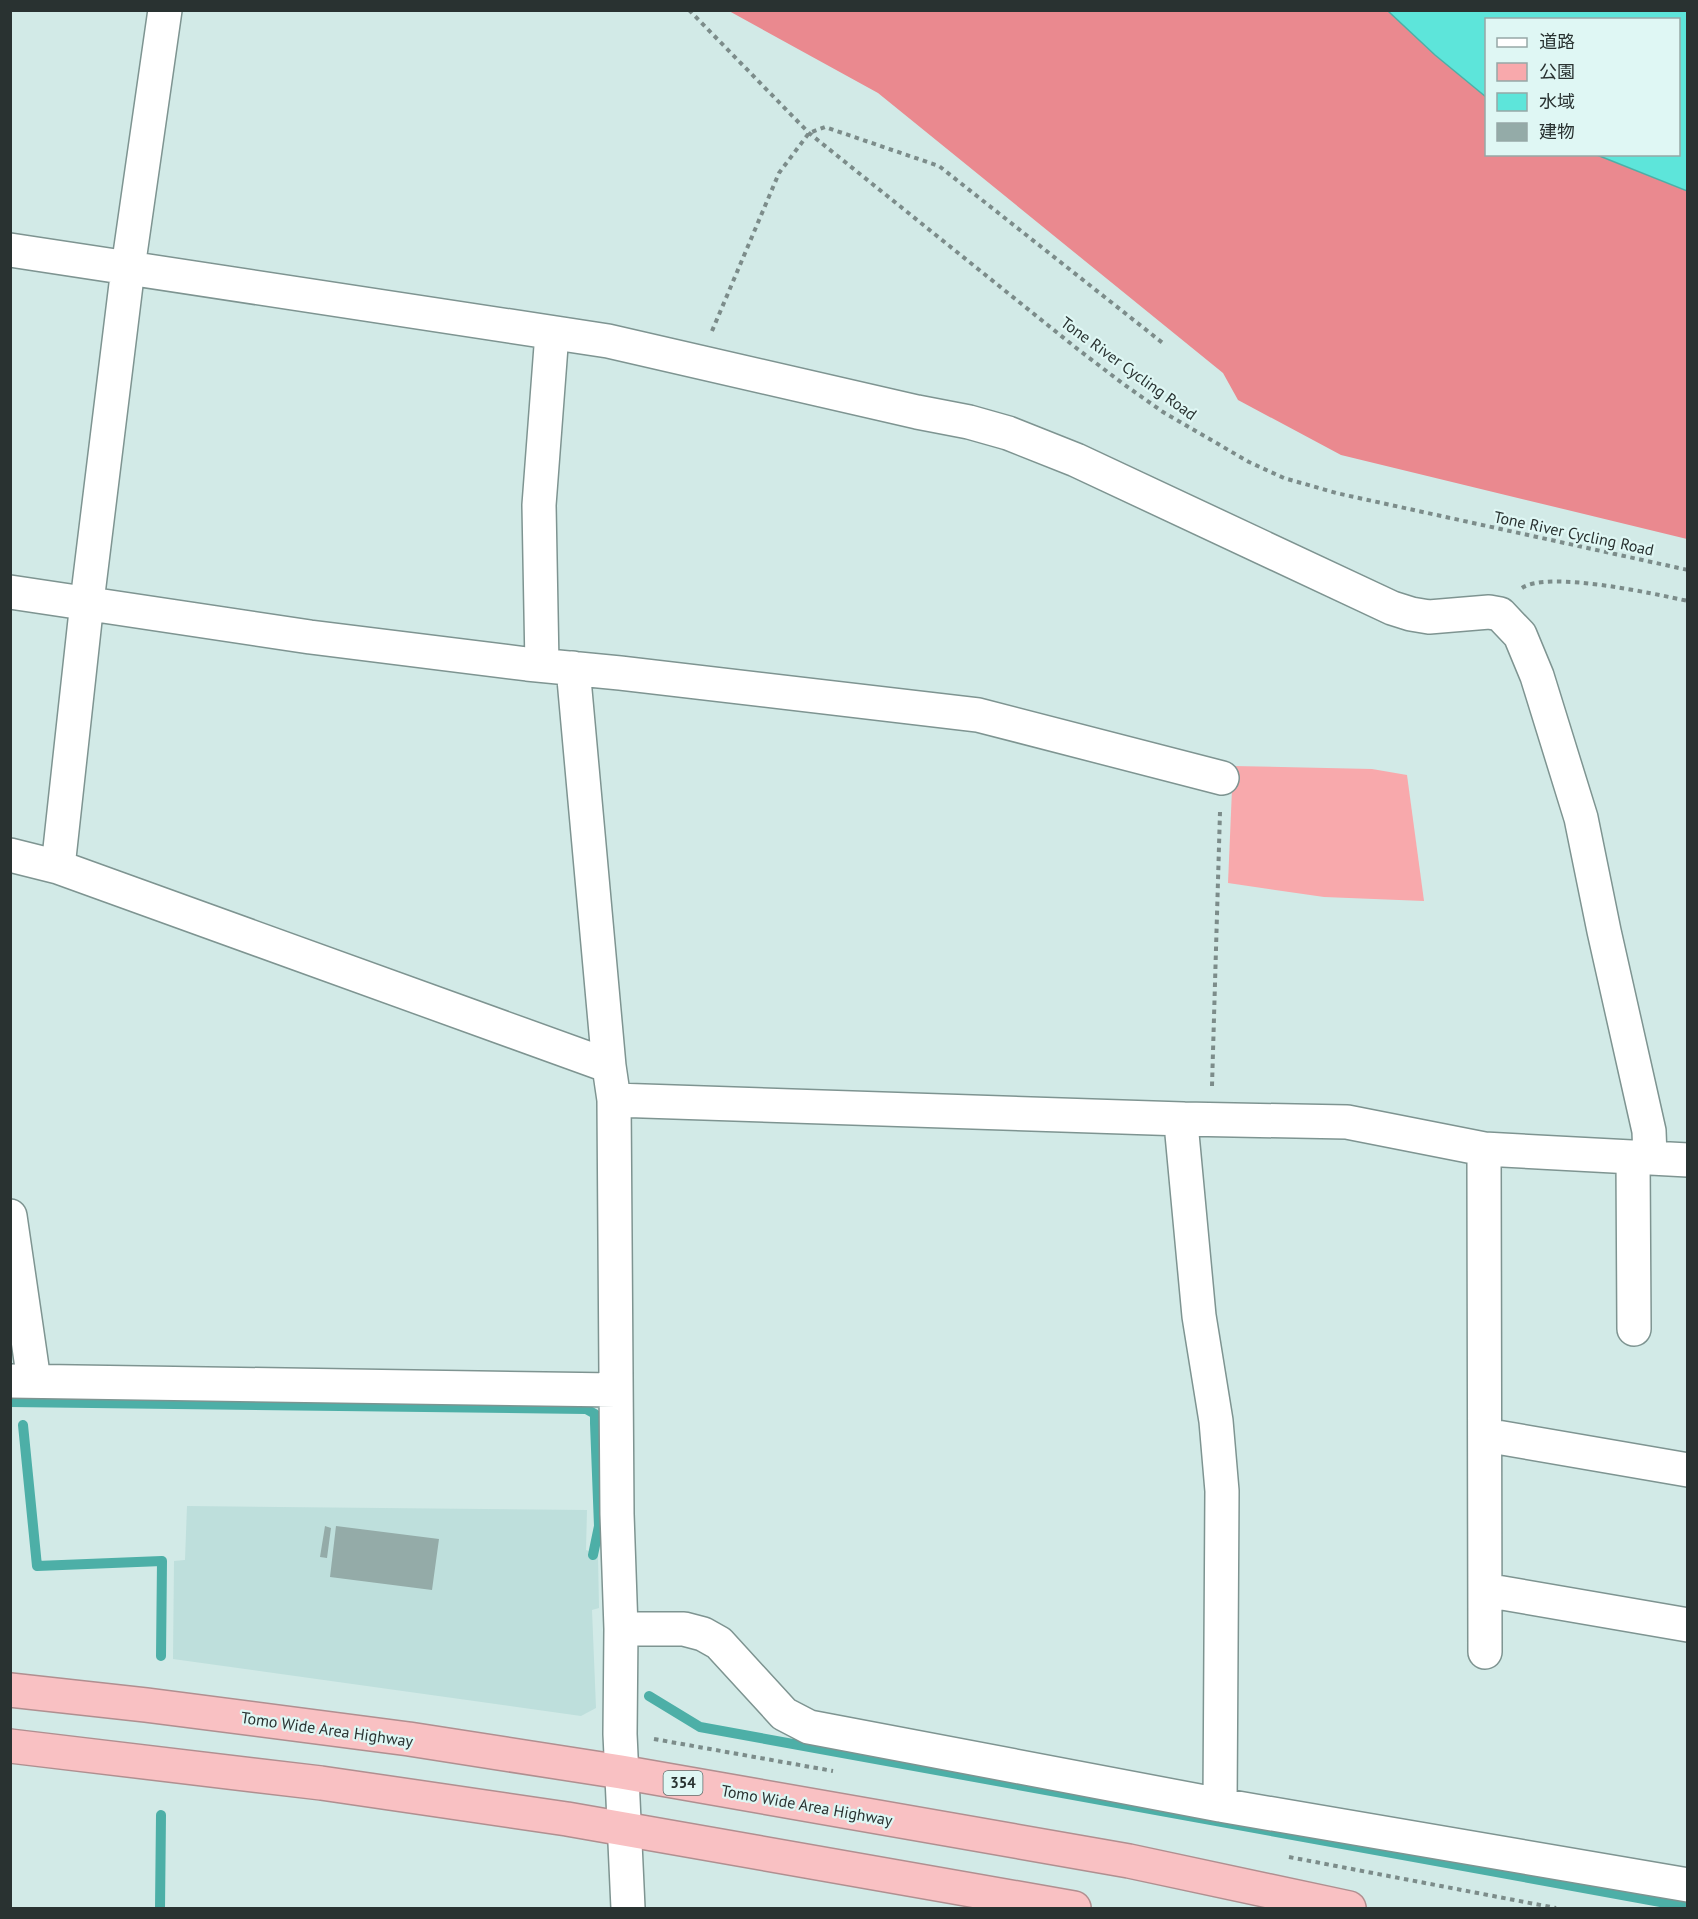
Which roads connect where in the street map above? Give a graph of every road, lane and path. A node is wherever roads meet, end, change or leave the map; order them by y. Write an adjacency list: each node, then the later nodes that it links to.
1 (165, 10): 5 (street)
2 (689, 10): 3 (path, Tone River Cycling Road)
3 (809, 133): 7 (path); 8 (path); 9 (path, Tone River Cycling Road)
4 (10, 250): 5 (street)
5 (128, 268): 6 (street); 13 (street)
6 (552, 333): 8 (street); 14 (street)
7 (1164, 344)
8 (698, 362): 22 (street)
9 (1688, 570)
10 (1519, 590): 12 (path)
11 (10, 592): 13 (street)
12 (1688, 601)
13 (87, 602): 14 (street); 17 (street)
14 (558, 666): 15 (street); 18 (street)
15 (1221, 778): 20 (path)
16 (10, 855): 17 (street)
17 (58, 867): 18 (street)
18 (609, 1066): 19 (street)
19 (614, 1100): 20 (street); 27 (street)
20 (1197, 1119): 21 (street); 37 (street)
21 (1484, 1149): 22 (street); 28 (street)
22 (1641, 1158): 23 (street); 25 (street)
23 (1688, 1160)
24 (10, 1216): 26 (street)
25 (1634, 1329)
26 (22, 1381): 27 (street)
27 (616, 1390): 32 (street)
28 (1485, 1435): 29 (street); 30 (street)
29 (1688, 1470)
30 (1485, 1590): 31 (street); 33 (street)
31 (1688, 1625)
32 (621, 1629): 36 (street); 37 (street)
33 (1485, 1652)
34 (10, 1690): 36 (highway, Tomo Wide Area Highway / 354)
35 (10, 1746): 38 (highway)
36 (621, 1772): 38 (street); 42 (highway, Tomo Wide Area Highway / 354)
37 (1220, 1805): 39 (street)
38 (624, 1828): 40 (street); 41 (highway)
39 (1688, 1885)
40 (628, 1908)
41 (1074, 1908)
42 (1349, 1908)

